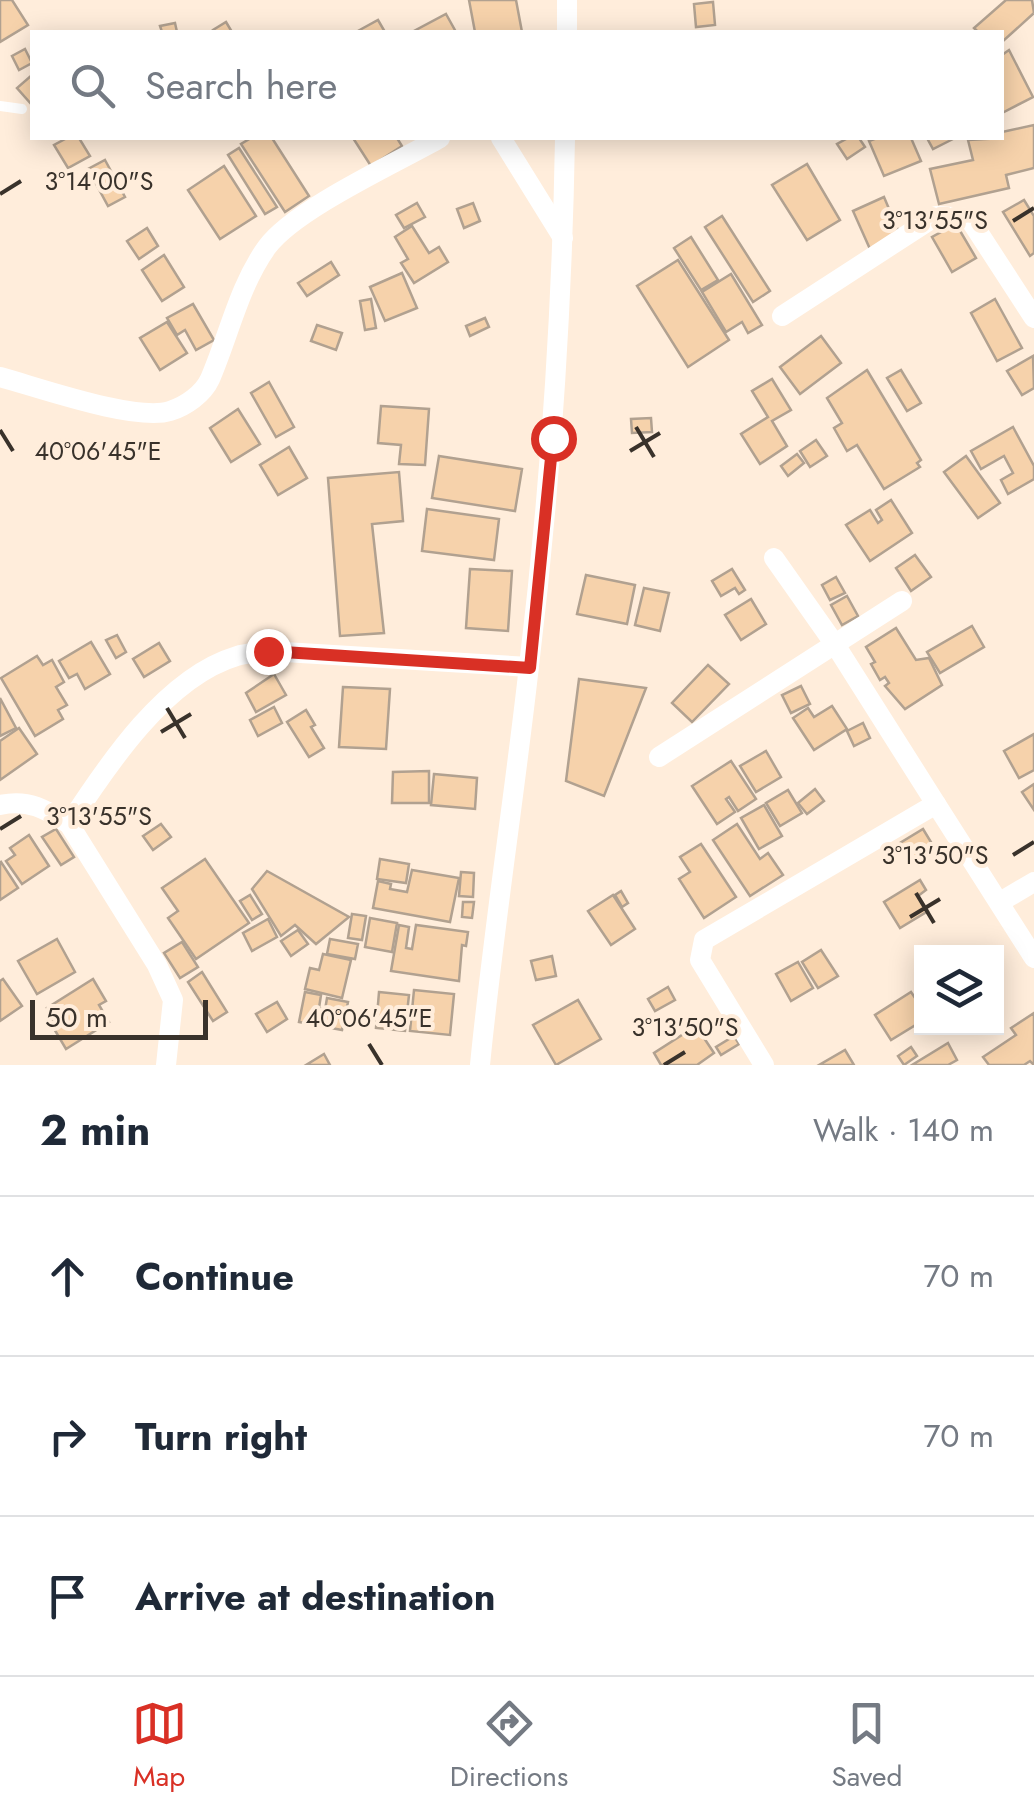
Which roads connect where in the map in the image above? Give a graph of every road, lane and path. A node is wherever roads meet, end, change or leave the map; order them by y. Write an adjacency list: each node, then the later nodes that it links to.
1 (567, 0): 2 (street)
2 (567, 30)
3 (0, 106): 4 (lane)
4 (22, 109)
5 (436, 140): 11 (street)
6 (502, 140): 8 (street)
7 (565, 140): 8 (street)
8 (564, 238): 15 (street)
9 (782, 316): 10 (street)
10 (1034, 318)
11 (0, 377)
12 (774, 558): 14 (street)
13 (902, 601): 14 (street)
14 (836, 646): 16 (street); 17 (street)
15 (530, 668): 19 (street); 24 (street)
16 (659, 757)
17 (936, 804): 21 (street); 25 (street)
18 (0, 805): 19 (street)
19 (69, 824): 23 (street)
20 (1034, 882): 21 (street)
21 (1000, 902): 22 (street)
22 (1034, 958)
23 (166, 1065)
24 (480, 1065)
25 (764, 1065)

